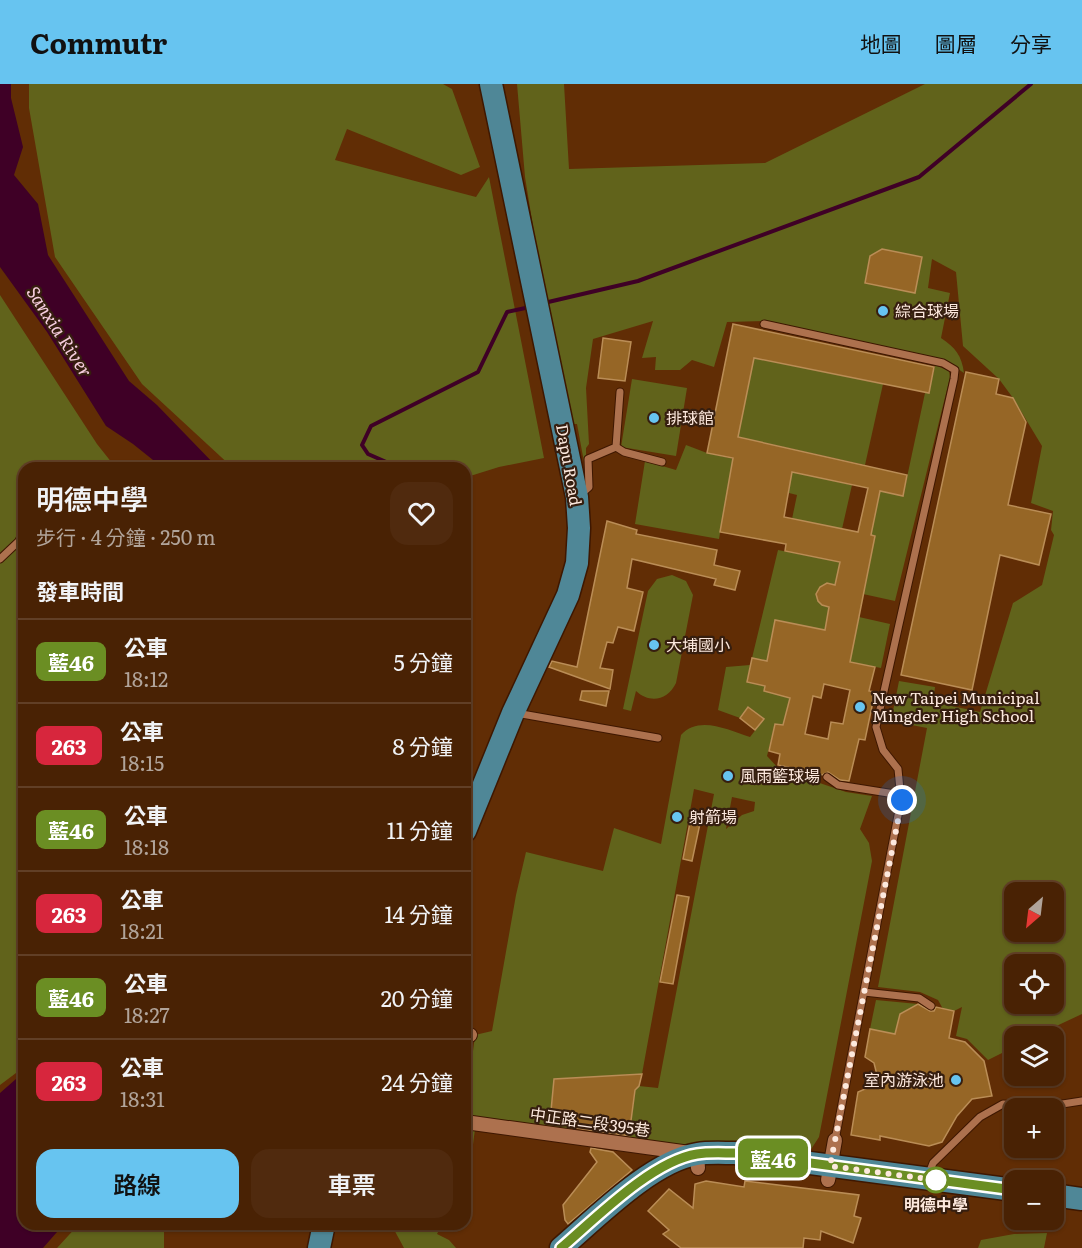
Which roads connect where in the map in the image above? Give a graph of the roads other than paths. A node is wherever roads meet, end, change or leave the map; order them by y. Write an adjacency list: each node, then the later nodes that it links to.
1 (491, 84): 6 (main road, Dapu Road)
2 (764, 324): 10 (lane)
3 (620, 392): 4 (lane)
4 (616, 447): 5 (lane); 6 (lane)
5 (662, 462)
6 (577, 497): 11 (main road, Dapu Road)
7 (18, 542): 8 (lane)
8 (0, 559)
9 (893, 611): 10 (lane)
10 (902, 613): 14 (lane)
11 (513, 713): 12 (lane); 15 (main road, Dapu Road)
12 (658, 738)
13 (827, 777): 14 (lane)
14 (902, 798): 16 (lane)
15 (471, 816)
16 (864, 992): 17 (lane); 20 (lane)
17 (931, 1006)
18 (1082, 1101): 23 (lane)
19 (471, 1123): 21 (street, 中正路二段395巷)
20 (836, 1140): 22 (street)
21 (697, 1161): 22 (main road); 32 (main road); 33 (main road)
22 (829, 1173): 23 (main road); 27 (main road)
23 (927, 1178): 24 (main road)
24 (1004, 1189)
25 (1064, 1197): 26 (main road)
26 (1082, 1199)
27 (1004, 1203)
28 (1064, 1212): 29 (main road)
29 (1082, 1214)
30 (323, 1230): 31 (main road)
31 (319, 1248)
32 (561, 1248)
33 (584, 1248)

